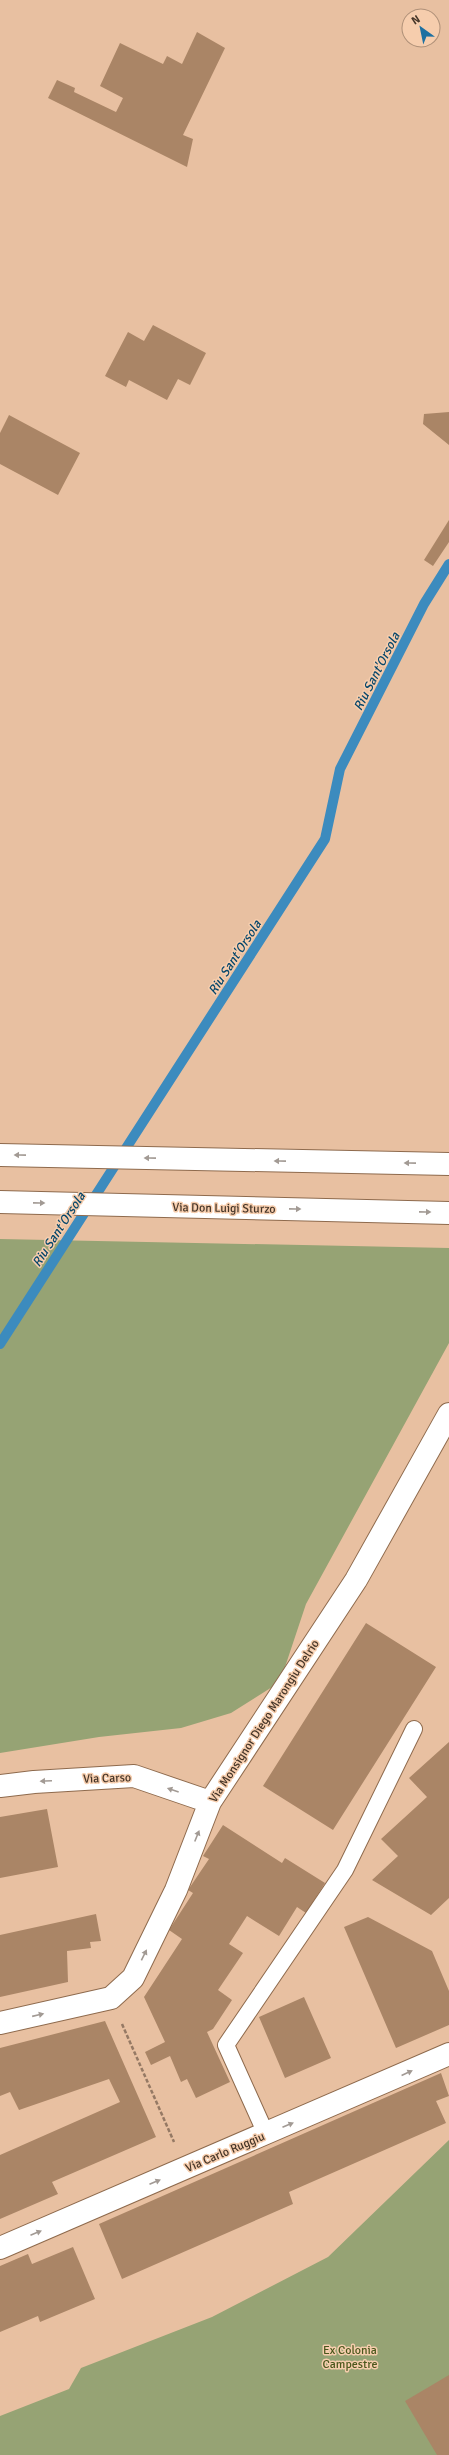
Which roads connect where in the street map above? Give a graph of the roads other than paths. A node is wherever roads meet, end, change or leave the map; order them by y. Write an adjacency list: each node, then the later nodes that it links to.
1 (0, 1155): 2 (street, one-way to 1)
2 (449, 1164)
3 (0, 1202): 4 (street, Via Don Luigi Sturzo, one-way to 4)
4 (449, 1213)
5 (449, 1414): 8 (street, Via Monsignor Diego Marongiu Delrio)
6 (414, 1729): 11 (lane)
7 (0, 1786): 8 (street, Via Carso, one-way to 7)
8 (210, 1802): 9 (street, Via Monsignor Diego Marongiu Delrio, one-way to 8)
9 (0, 2022)
10 (449, 2054): 11 (street, Via Carlo Ruggiu, one-way to 10)
11 (266, 2134): 12 (street, Via Carlo Ruggiu, one-way to 11)
12 (0, 2248)

